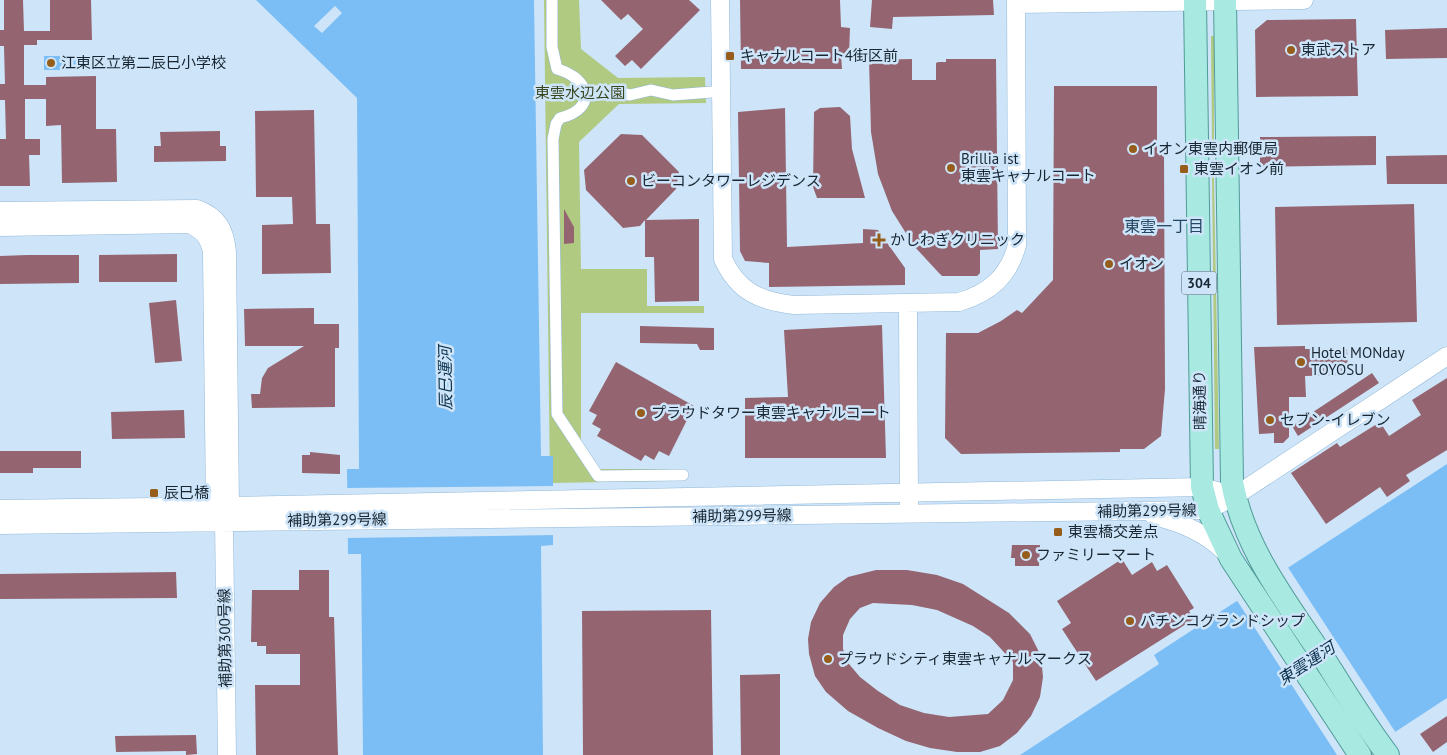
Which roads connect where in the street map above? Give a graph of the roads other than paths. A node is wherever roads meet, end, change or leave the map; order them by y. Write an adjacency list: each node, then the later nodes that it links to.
1 (552, 0): 7 (street)
2 (720, 0): 11 (street)
3 (1225, 0): 4 (street); 5 (street); 16 (main road, 晴海通り / 304)
4 (1304, 0)
5 (1195, 1): 6 (street); 14 (main road, 晴海通り / 304)
6 (1016, 2): 11 (street)
7 (586, 91): 8 (street); 13 (street)
8 (712, 92)
9 (0, 211): 20 (street)
10 (0, 227): 20 (street)
11 (908, 304): 15 (street)
12 (1447, 356): 16 (street)
13 (684, 475)
14 (1202, 487): 15 (street, 補助第299号線); 16 (street, 補助第299号線); 18 (main road, 晴海通り / 304)
15 (909, 492): 21 (street, 補助第299号線); 22 (street)
16 (1235, 496): 18 (street, 補助第299号線); 25 (main road, 晴海通り / 304)
17 (0, 509): 20 (street, 補助第299号線)
18 (1208, 510): 19 (street, 補助第299号線); 24 (main road, 晴海通り / 304)
19 (1124, 511): 22 (street, 補助第299号線); 24 (street)
20 (223, 512): 21 (street, 補助第299号線); 23 (street, 補助第299号線); 26 (street, 補助第300号線)
21 (319, 513): 22 (street, 補助第299号線)
22 (909, 514)
23 (0, 525)
24 (1231, 559): 25 (main road, 晴海通り / 304)
25 (1376, 751)
26 (226, 755)

